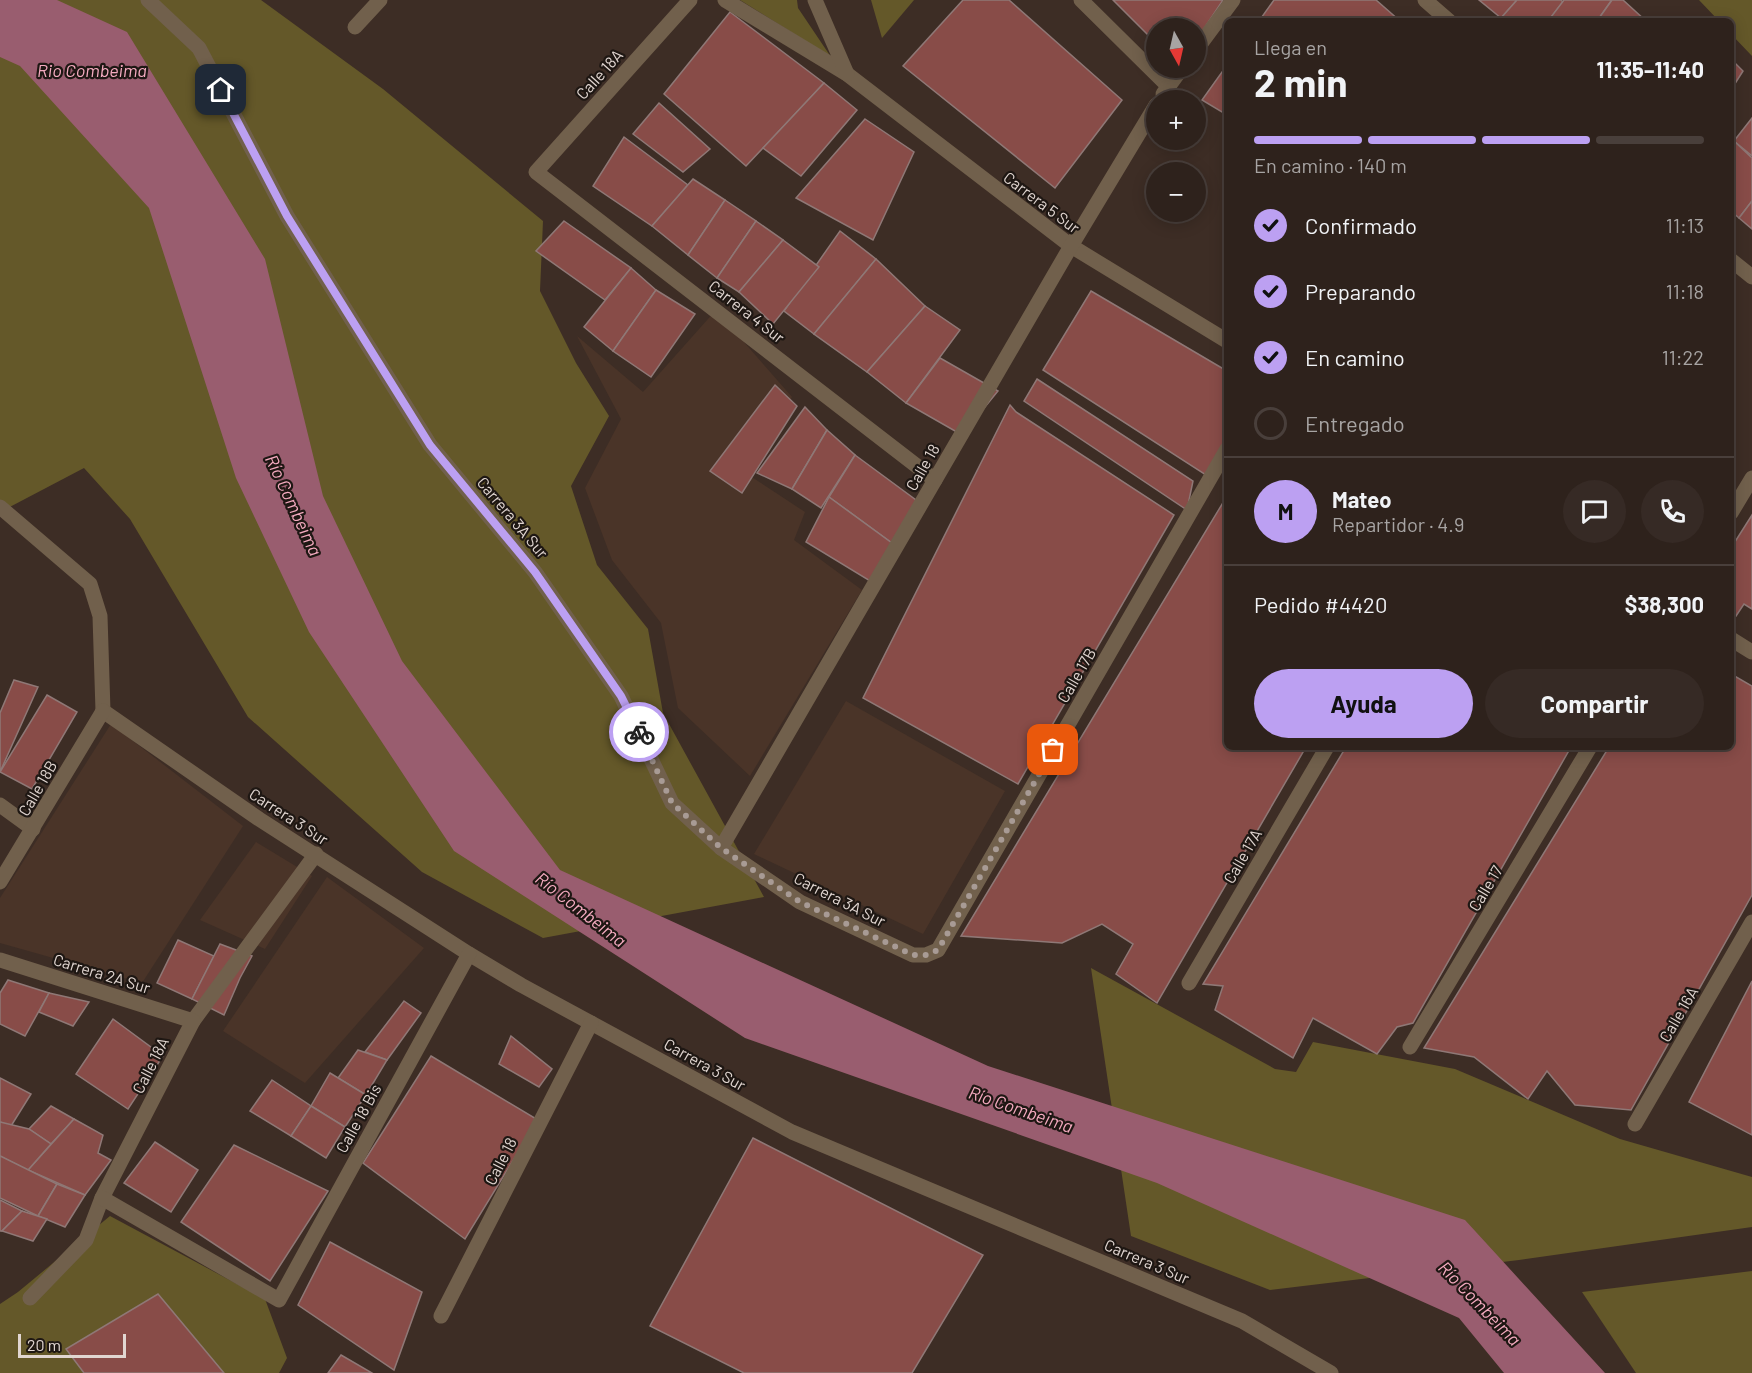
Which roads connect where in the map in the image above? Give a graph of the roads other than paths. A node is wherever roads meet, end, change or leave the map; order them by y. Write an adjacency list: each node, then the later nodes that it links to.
1 (148, 0): 34 (street, Carrera 3A Sur)
2 (380, 0): 10 (street)
3 (690, 0): 17 (street, Calle 18A)
4 (725, 0): 12 (street, Carrera 5 Sur)
5 (815, 0): 12 (street, Carrera 5 Sur)
6 (1081, 0): 14 (street)
7 (1233, 0): 11 (street)
8 (1425, 0): 9 (street)
9 (1446, 18)
10 (355, 27)
11 (1206, 36)
12 (847, 74): 18 (street, Carrera 5 Sur)
13 (1174, 78): 14 (street)
14 (1168, 86): 15 (street)
15 (1166, 90)
16 (1146, 122): 18 (street, Calle 18)
17 (536, 172): 24 (street, Carrera 4 Sur)
18 (1071, 246): 21 (street, Carrera 5 Sur); 24 (street, Calle 18)
19 (1734, 262): 20 (street)
20 (1752, 277)
21 (1224, 339)
22 (1224, 455): 38 (street, Calle 17B)
23 (1752, 478): 26 (street)
24 (935, 480): 34 (street, Calle 18)
25 (0, 507): 29 (street)
26 (1734, 508)
27 (1734, 641): 28 (street)
28 (1752, 652)
29 (103, 711): 33 (street, Calle 18B); 35 (street, Carrera 3 Sur)
30 (1325, 750): 41 (street, Calle 17A)
31 (1588, 750): 44 (street, Calle 17)
32 (0, 805): 33 (street)
33 (33, 829): 36 (street, Calle 18B)
34 (721, 848): 38 (street, Carrera 3A Sur)
35 (316, 854): 39 (street, Carrera 3 Sur); 42 (street, Calle 18A)
36 (0, 882)
37 (1752, 922): 45 (street, Calle 16A)
38 (938, 950)
39 (469, 954): 43 (street, Carrera 3 Sur); 46 (street, Calle 18 Bis)
40 (0, 960): 42 (street, Carrera 2A Sur)
41 (1189, 983)
42 (193, 1021): 46 (street, Calle 18A)
43 (591, 1023): 48 (street, Calle 18); 49 (street, Carrera 3 Sur)
44 (1410, 1047)
45 (1635, 1124)
46 (102, 1198): 47 (street, Calle 18A)
47 (30, 1298)
48 (441, 1316)
49 (1331, 1373)

